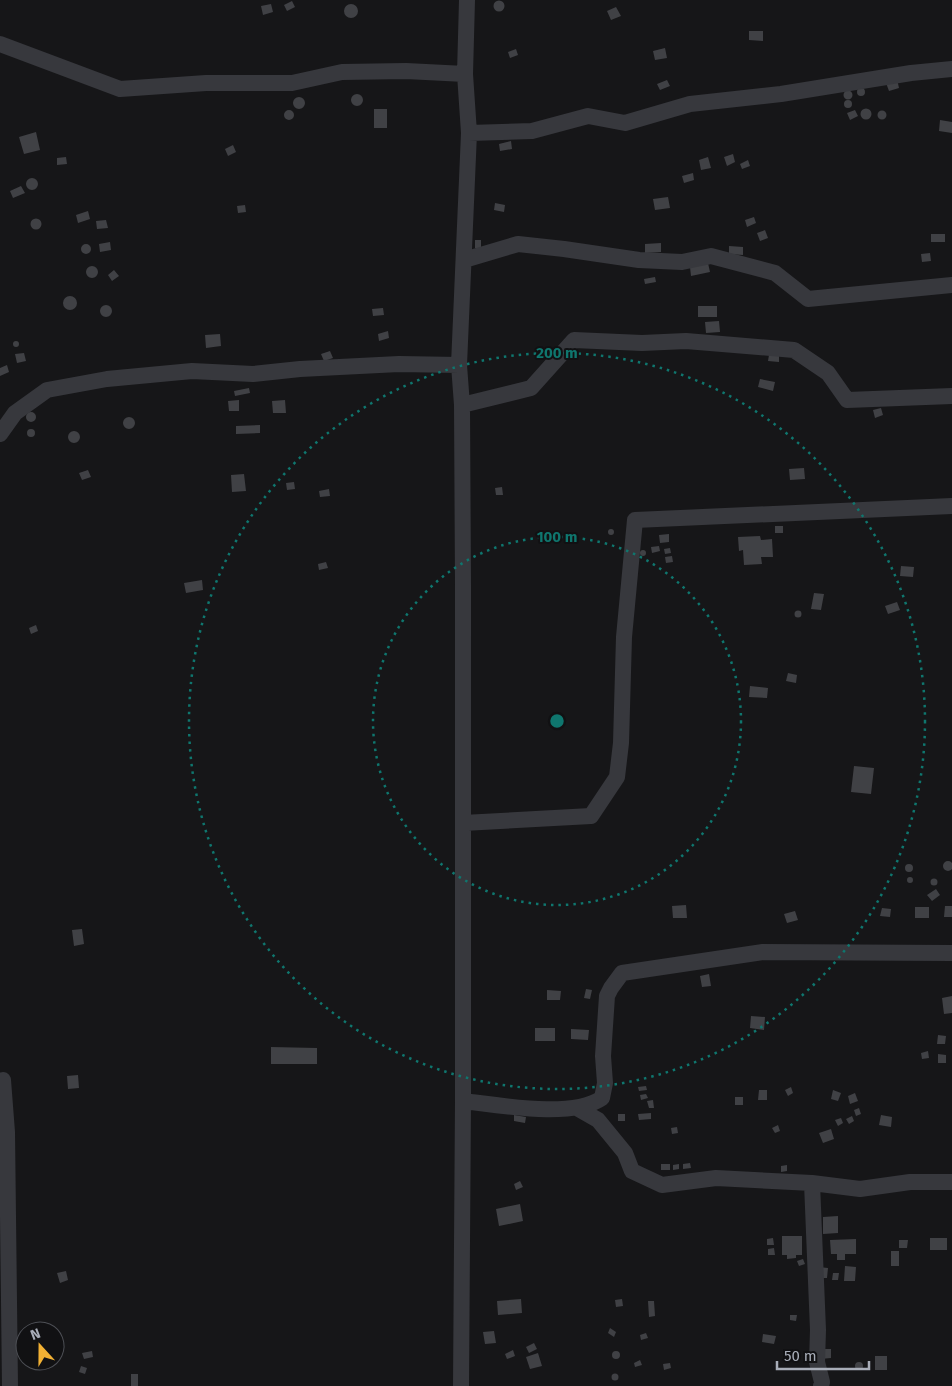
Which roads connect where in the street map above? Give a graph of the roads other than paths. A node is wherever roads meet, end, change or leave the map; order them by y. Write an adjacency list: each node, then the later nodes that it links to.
1 (467, 0): 4 (street)
2 (0, 44): 4 (street)
3 (952, 70): 5 (street)
4 (465, 74): 5 (street)
5 (470, 133): 6 (street)
6 (464, 260): 7 (street); 8 (street)
7 (952, 286)
8 (459, 366): 10 (street); 11 (street)
9 (952, 396): 10 (street)
10 (462, 405): 13 (street)
11 (0, 434)
12 (952, 506): 13 (street)
13 (463, 823): 16 (street)
14 (952, 954): 17 (street)
15 (0, 1080): 20 (street)
16 (463, 1101): 17 (street); 21 (street)
17 (576, 1108): 19 (street)
18 (952, 1182): 19 (street)
19 (812, 1183): 22 (street)
20 (10, 1386)
21 (461, 1386)
22 (821, 1386)

